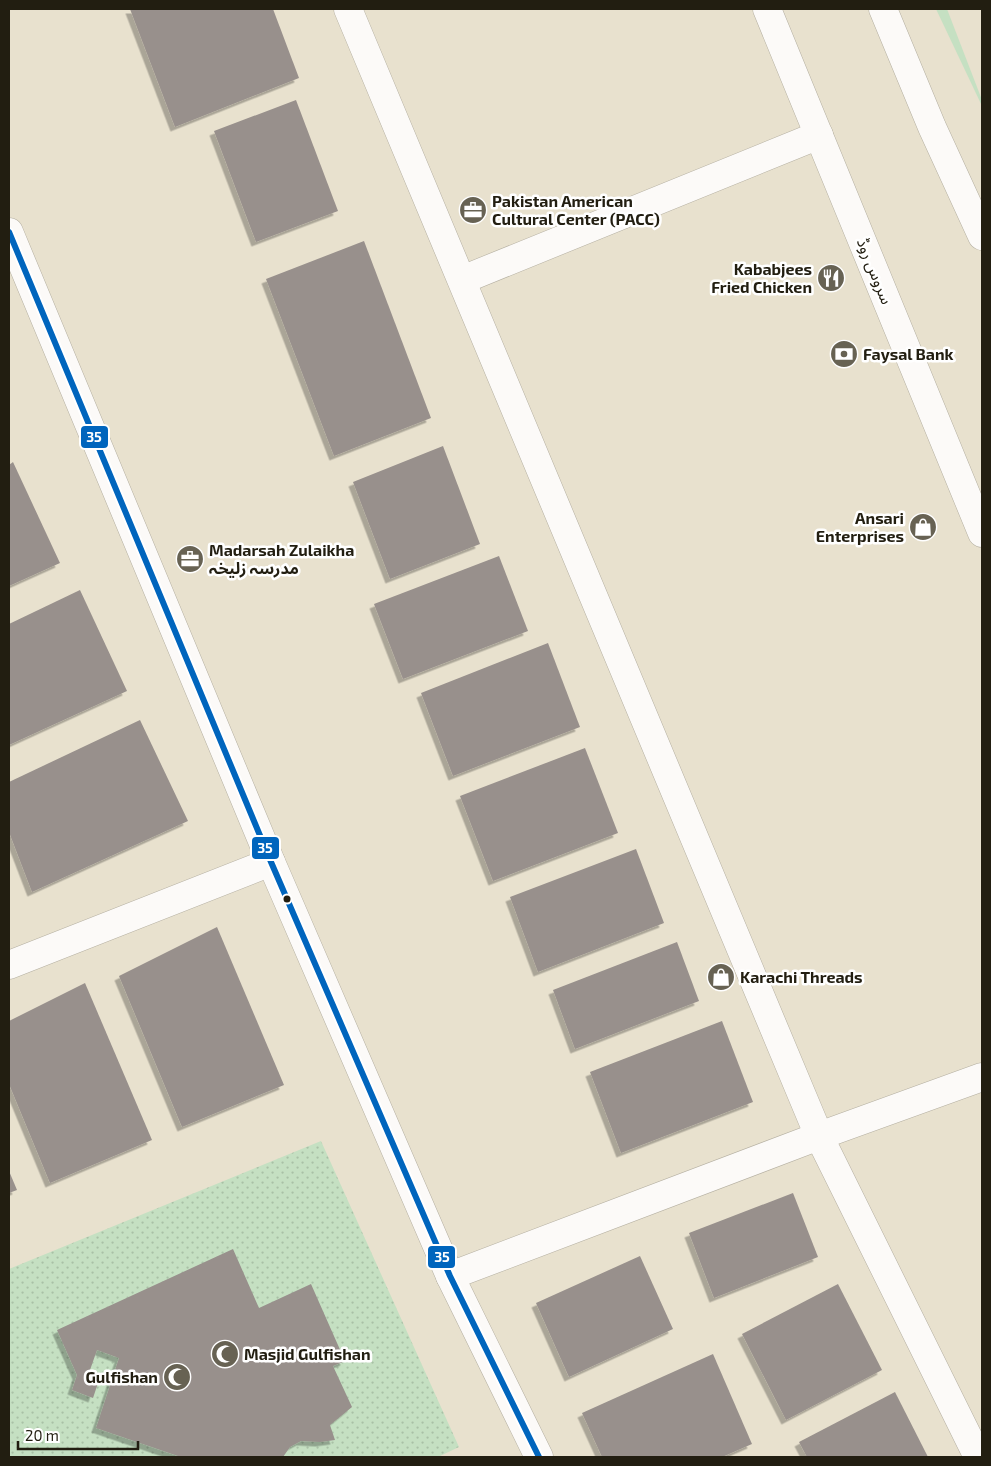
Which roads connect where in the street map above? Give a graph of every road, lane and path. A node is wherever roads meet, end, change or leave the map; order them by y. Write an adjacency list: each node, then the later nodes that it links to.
1 (348, 9): 8 (main road)
2 (767, 9): 4 (main road, سروس روڈ)
3 (883, 9): 5 (main road)
4 (819, 135): 8 (main road); 9 (main road, سروس روڈ)
5 (977, 225): 7 (main road)
6 (9, 232): 10 (main road)
7 (982, 259)
8 (462, 280): 13 (main road)
9 (982, 533)
10 (272, 862): 11 (main road); 14 (main road)
11 (9, 965)
12 (982, 1077): 13 (main road)
13 (819, 1136): 14 (main road); 16 (main road)
14 (450, 1276): 15 (main road)
15 (539, 1457)
16 (978, 1457)

